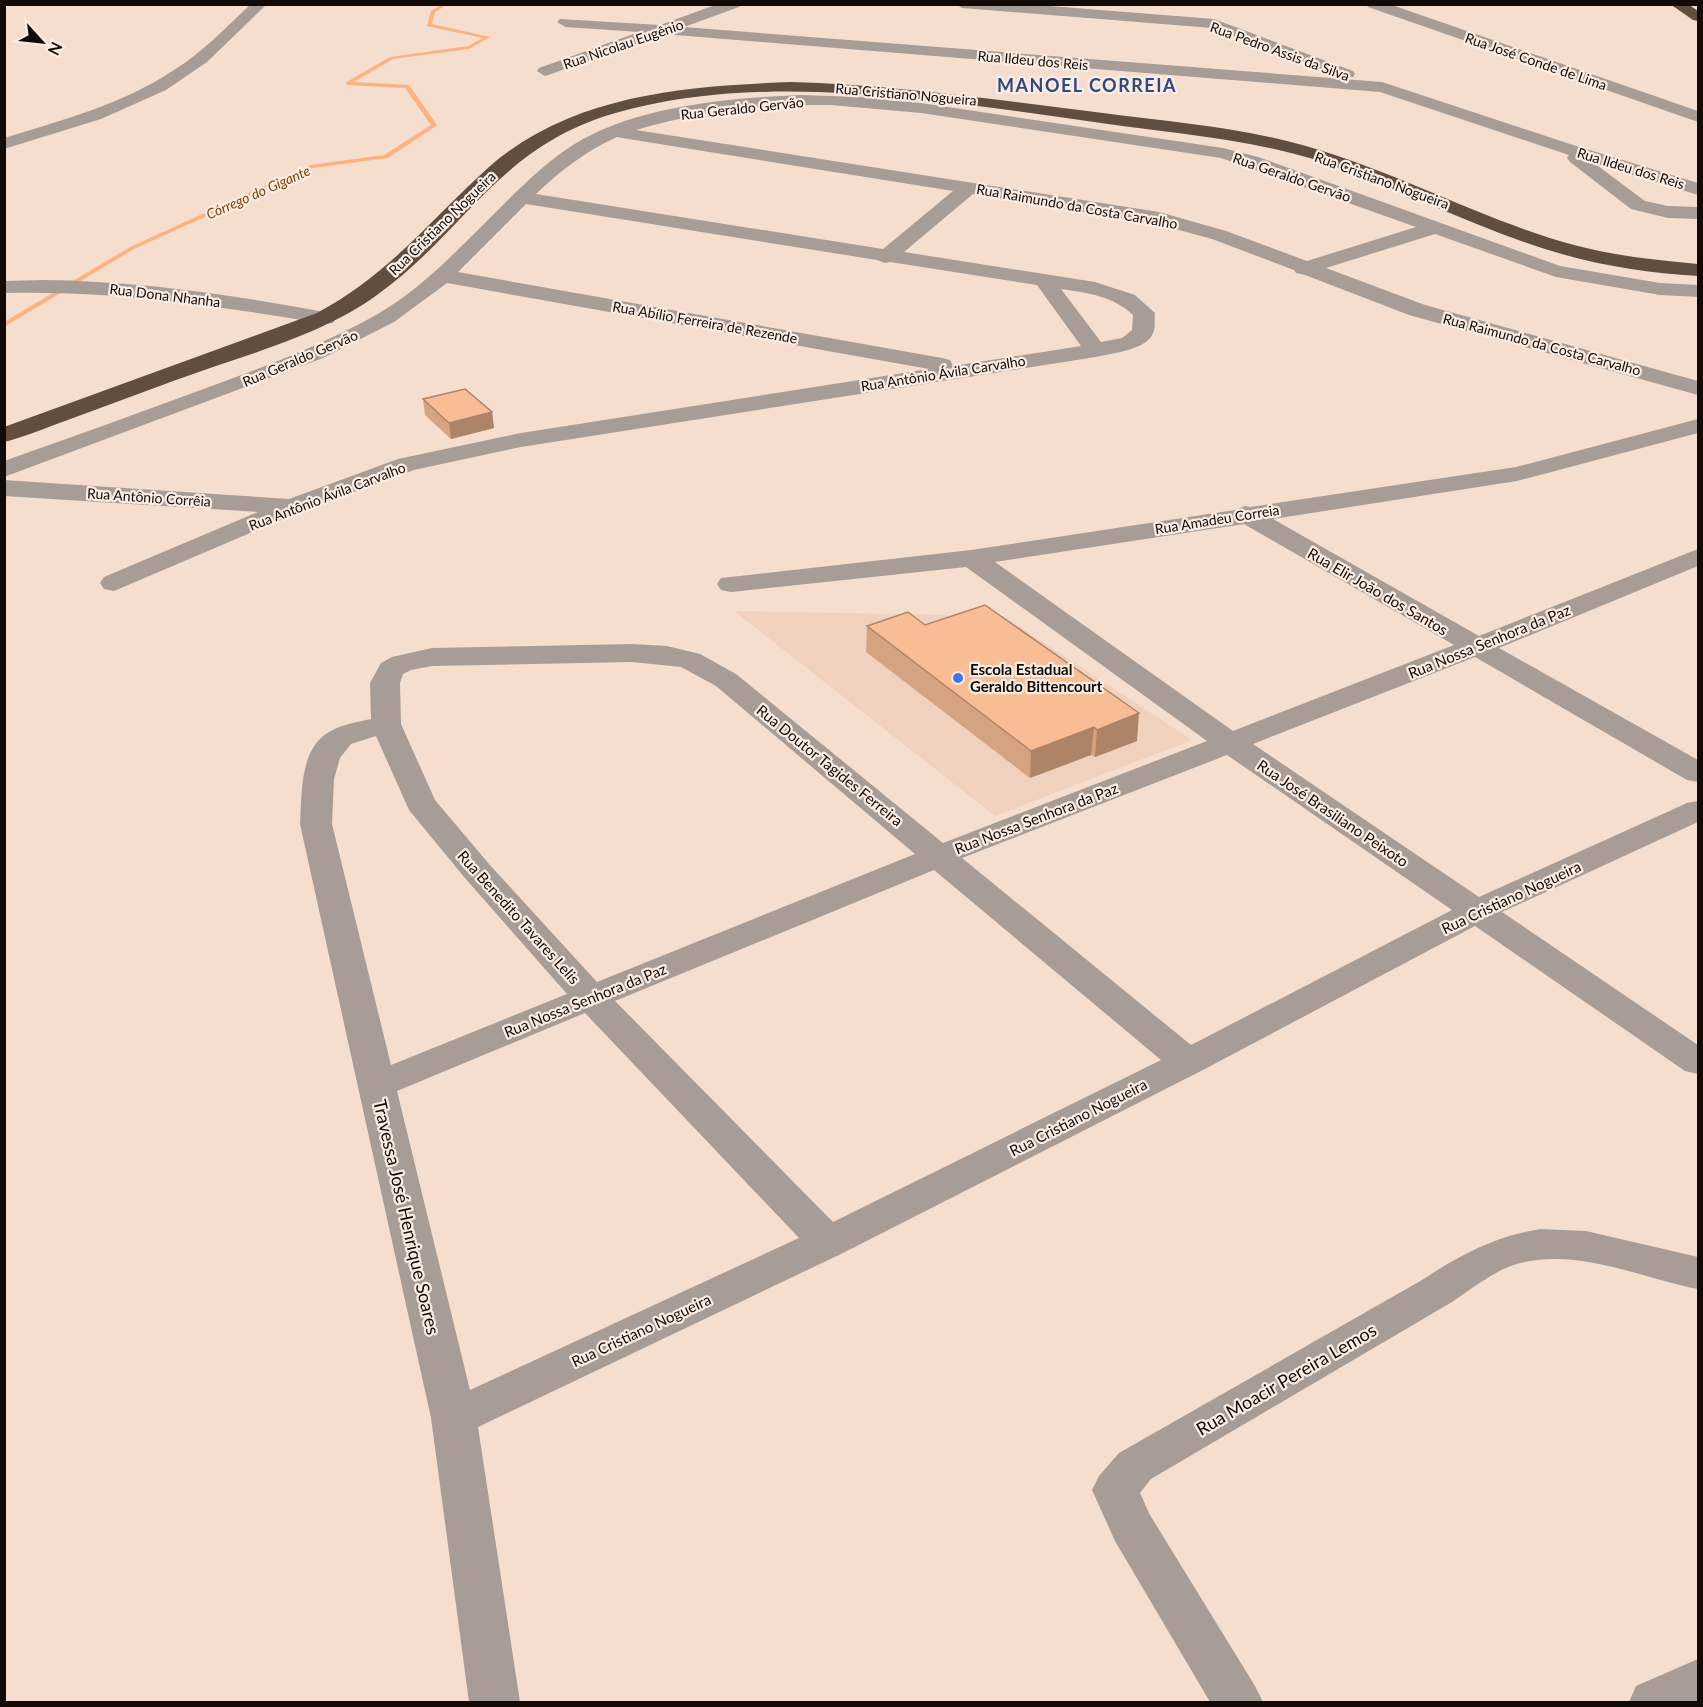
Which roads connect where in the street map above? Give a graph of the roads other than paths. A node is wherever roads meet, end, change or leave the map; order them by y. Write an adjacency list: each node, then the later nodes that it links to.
1 (260, 4): 13 (street)
2 (734, 4): 8 (street, Rua Nicolau Eugênio)
3 (962, 4): 10 (street, Rua Pedro Assis da Silva)
4 (1373, 4): 11 (street, Rua José Conde de Lima)
5 (1677, 4): 6 (highway)
6 (1698, 17)
7 (565, 22): 8 (street, Rua Ildeu dos Reis)
8 (663, 30): 9 (street, Rua Nicolau Eugênio); 10 (street, Rua Ildeu dos Reis)
9 (545, 71)
10 (1382, 87): 14 (street, Rua Ildeu dos Reis)
11 (1698, 117)
12 (615, 131): 15 (street, Rua Raimundo da Costa Carvalho); 17 (street, Rua Geraldo Gervão); 19 (street, Rua Geraldo Gervão)
13 (4, 144)
14 (1564, 148): 16 (street, Rua Ildeu dos Reis); 18 (street, Rua Ildeu dos Reis)
15 (970, 187): 20 (street); 21 (street, Rua Raimundo da Costa Carvalho)
16 (1698, 189)
17 (523, 198): 20 (street, Rua Antônio Ávila Carvalho); 23 (street, Rua Geraldo Gervão)
18 (1698, 213)
19 (1434, 228): 21 (street); 26 (street, Rua Geraldo Gervão)
20 (885, 256): 24 (street, Rua Antônio Ávila Carvalho)
21 (1303, 269): 30 (street, Rua Raimundo da Costa Carvalho)
22 (1698, 270): 27 (highway, Rua Cristiano Nogueira)
23 (444, 276): 29 (street, Rua Abílio Ferreira de Rezende); 33 (street, Rua Geraldo Gervão)
24 (1045, 282): 28 (street); 28 (street, Rua Antônio Ávila Carvalho)
25 (4, 287): 27 (street, Rua Dona Nhanha)
26 (1698, 291)
27 (325, 318): 32 (highway, Rua Cristiano Nogueira)
28 (1096, 350): 29 (street, Rua Antônio Ávila Carvalho)
29 (966, 369): 35 (street, Rua Antônio Ávila Carvalho)
30 (1698, 388)
31 (1698, 426): 36 (street, Rua Amadeu Correia)
32 (4, 435)
33 (4, 470)
34 (4, 488): 35 (street, Rua Antônio Corrêia)
35 (293, 506): 39 (street, Rua Antônio Ávila Carvalho)
36 (1245, 514): 37 (street, Rua Amadeu Correia); 41 (street, Rua Elir João dos Santos)
37 (971, 558): 40 (street, Rua Amadeu Correia); 44 (street, Rua José Brasiliano Peixoto)
38 (1689, 568): 41 (street, Rua Nossa Senhora da Paz)
39 (114, 583)
40 (731, 585)
41 (1476, 647): 44 (street, Rua Nossa Senhora da Paz); 45 (street, Rua Elir João dos Santos)
42 (402, 663): 43 (street, Rua Benedito Tavares Lelis); 47 (street, Rua Doutor Tagides Ferreira)
43 (386, 724): 49 (street, Rua Benedito Tavares Lelis); 52 (street, Travessa José Henrique Soares)
44 (1230, 743): 47 (street, Rua Nossa Senhora da Paz); 48 (street, Rua José Brasiliano Peixoto)
45 (1698, 773)
46 (1698, 810): 48 (street, Rua Cristiano Nogueira)
47 (940, 855): 49 (street, Rua Nossa Senhora da Paz); 50 (street, Rua Doutor Tagides Ferreira)
48 (1477, 911): 50 (street, Rua Cristiano Nogueira); 51 (street, Rua José Brasiliano Peixoto)
49 (591, 998): 52 (street, Rua Nossa Senhora da Paz); 53 (street, Rua Benedito Tavares Lelis)
50 (1188, 1062): 53 (street, Rua Cristiano Nogueira)
51 (1698, 1062)
52 (376, 1085): 55 (street, Travessa José Henrique Soares)
53 (828, 1242): 55 (street, Rua Cristiano Nogueira)
54 (1698, 1273): 58 (street, Rua Moacir Pereira Lemos)
55 (454, 1418): 57 (street, Travessa José Henrique Soares)
56 (1698, 1682): 59 (street)
57 (494, 1702)
58 (1237, 1702)
59 (1654, 1702)

